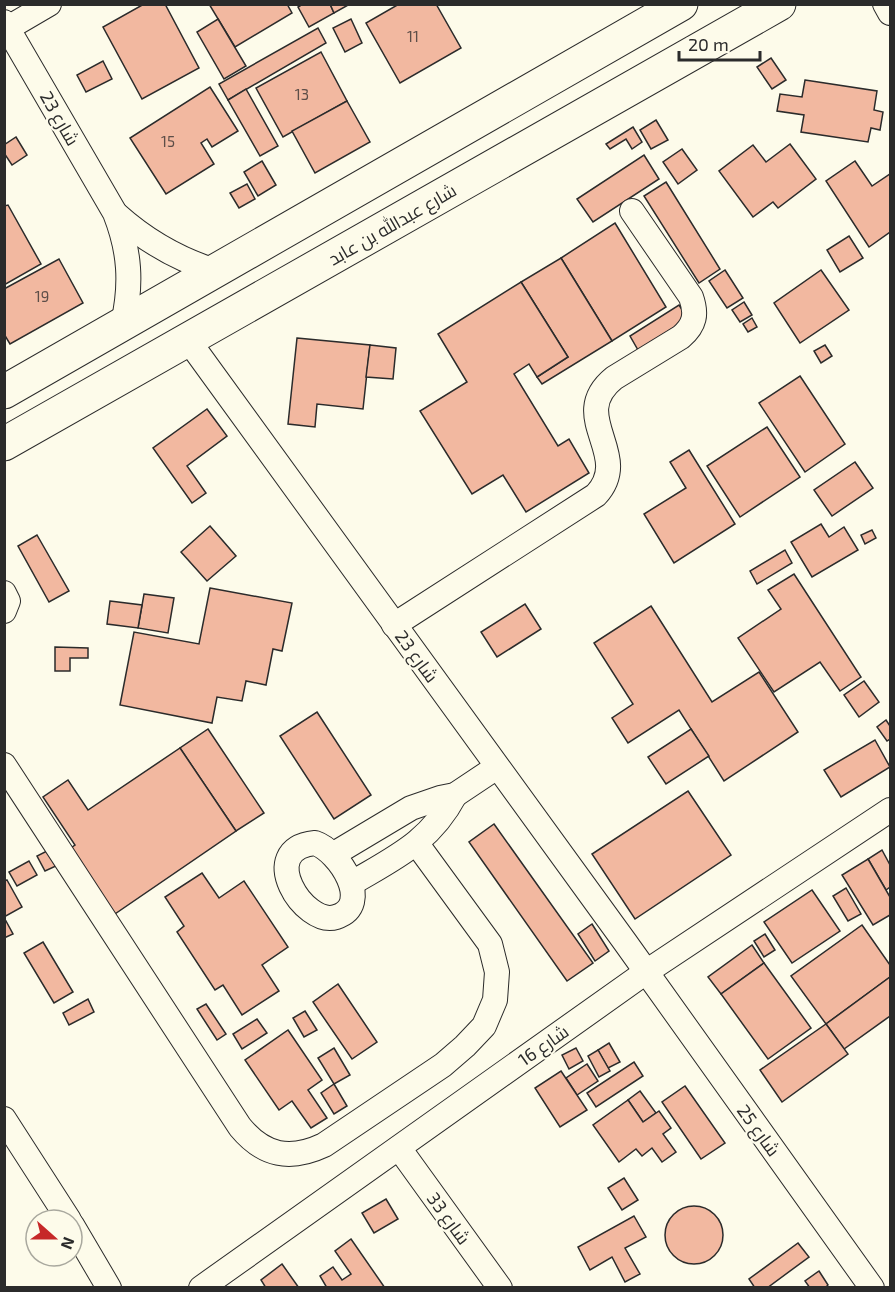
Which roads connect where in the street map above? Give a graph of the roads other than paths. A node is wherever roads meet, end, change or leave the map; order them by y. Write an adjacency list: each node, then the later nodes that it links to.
1 (48, 4): 6 (street)
2 (681, 4): 9 (main road)
3 (779, 4): 10 (main road, شارع عبدالله بن عابد)
4 (885, 4): 5 (street)
5 (891, 13)
6 (6, 25): 8 (street, شارع 23)
7 (632, 211): 19 (street)
8 (115, 213): 11 (street, شارع 23); 12 (street, شارع 23)
9 (300, 222): 10 (main road); 11 (main road)
10 (325, 263): 13 (main road, شارع عبدالله بن عابد)
11 (215, 271): 12 (main road)
12 (123, 324): 14 (main road)
13 (188, 340): 15 (main road, شارع عبدالله بن عابد); 19 (street, شارع 23)
14 (16, 386): 15 (main road)
15 (50, 417): 16 (main road, شارع عبدالله بن عابد)
16 (4, 444)
17 (4, 593): 18 (street)
18 (4, 611)
19 (394, 625): 21 (street, شارع 23)
20 (4, 765): 24 (street)
21 (497, 767): 22 (street); 27 (street, شارع 23)
22 (455, 795): 24 (street); 25 (street)
23 (891, 810): 27 (street, شارع 16)
24 (417, 844): 26 (street)
25 (334, 854): 26 (street); 26 (street)
26 (352, 884)
27 (646, 972): 29 (street, شارع 16); 35 (street, شارع 25)
28 (4, 1119): 30 (street)
29 (399, 1148): 33 (street, شارع 16); 34 (street, شارع 33)
30 (61, 1208)
31 (84, 1245): 32 (street)
32 (109, 1287)
33 (201, 1287)
34 (500, 1287)
35 (872, 1287)

